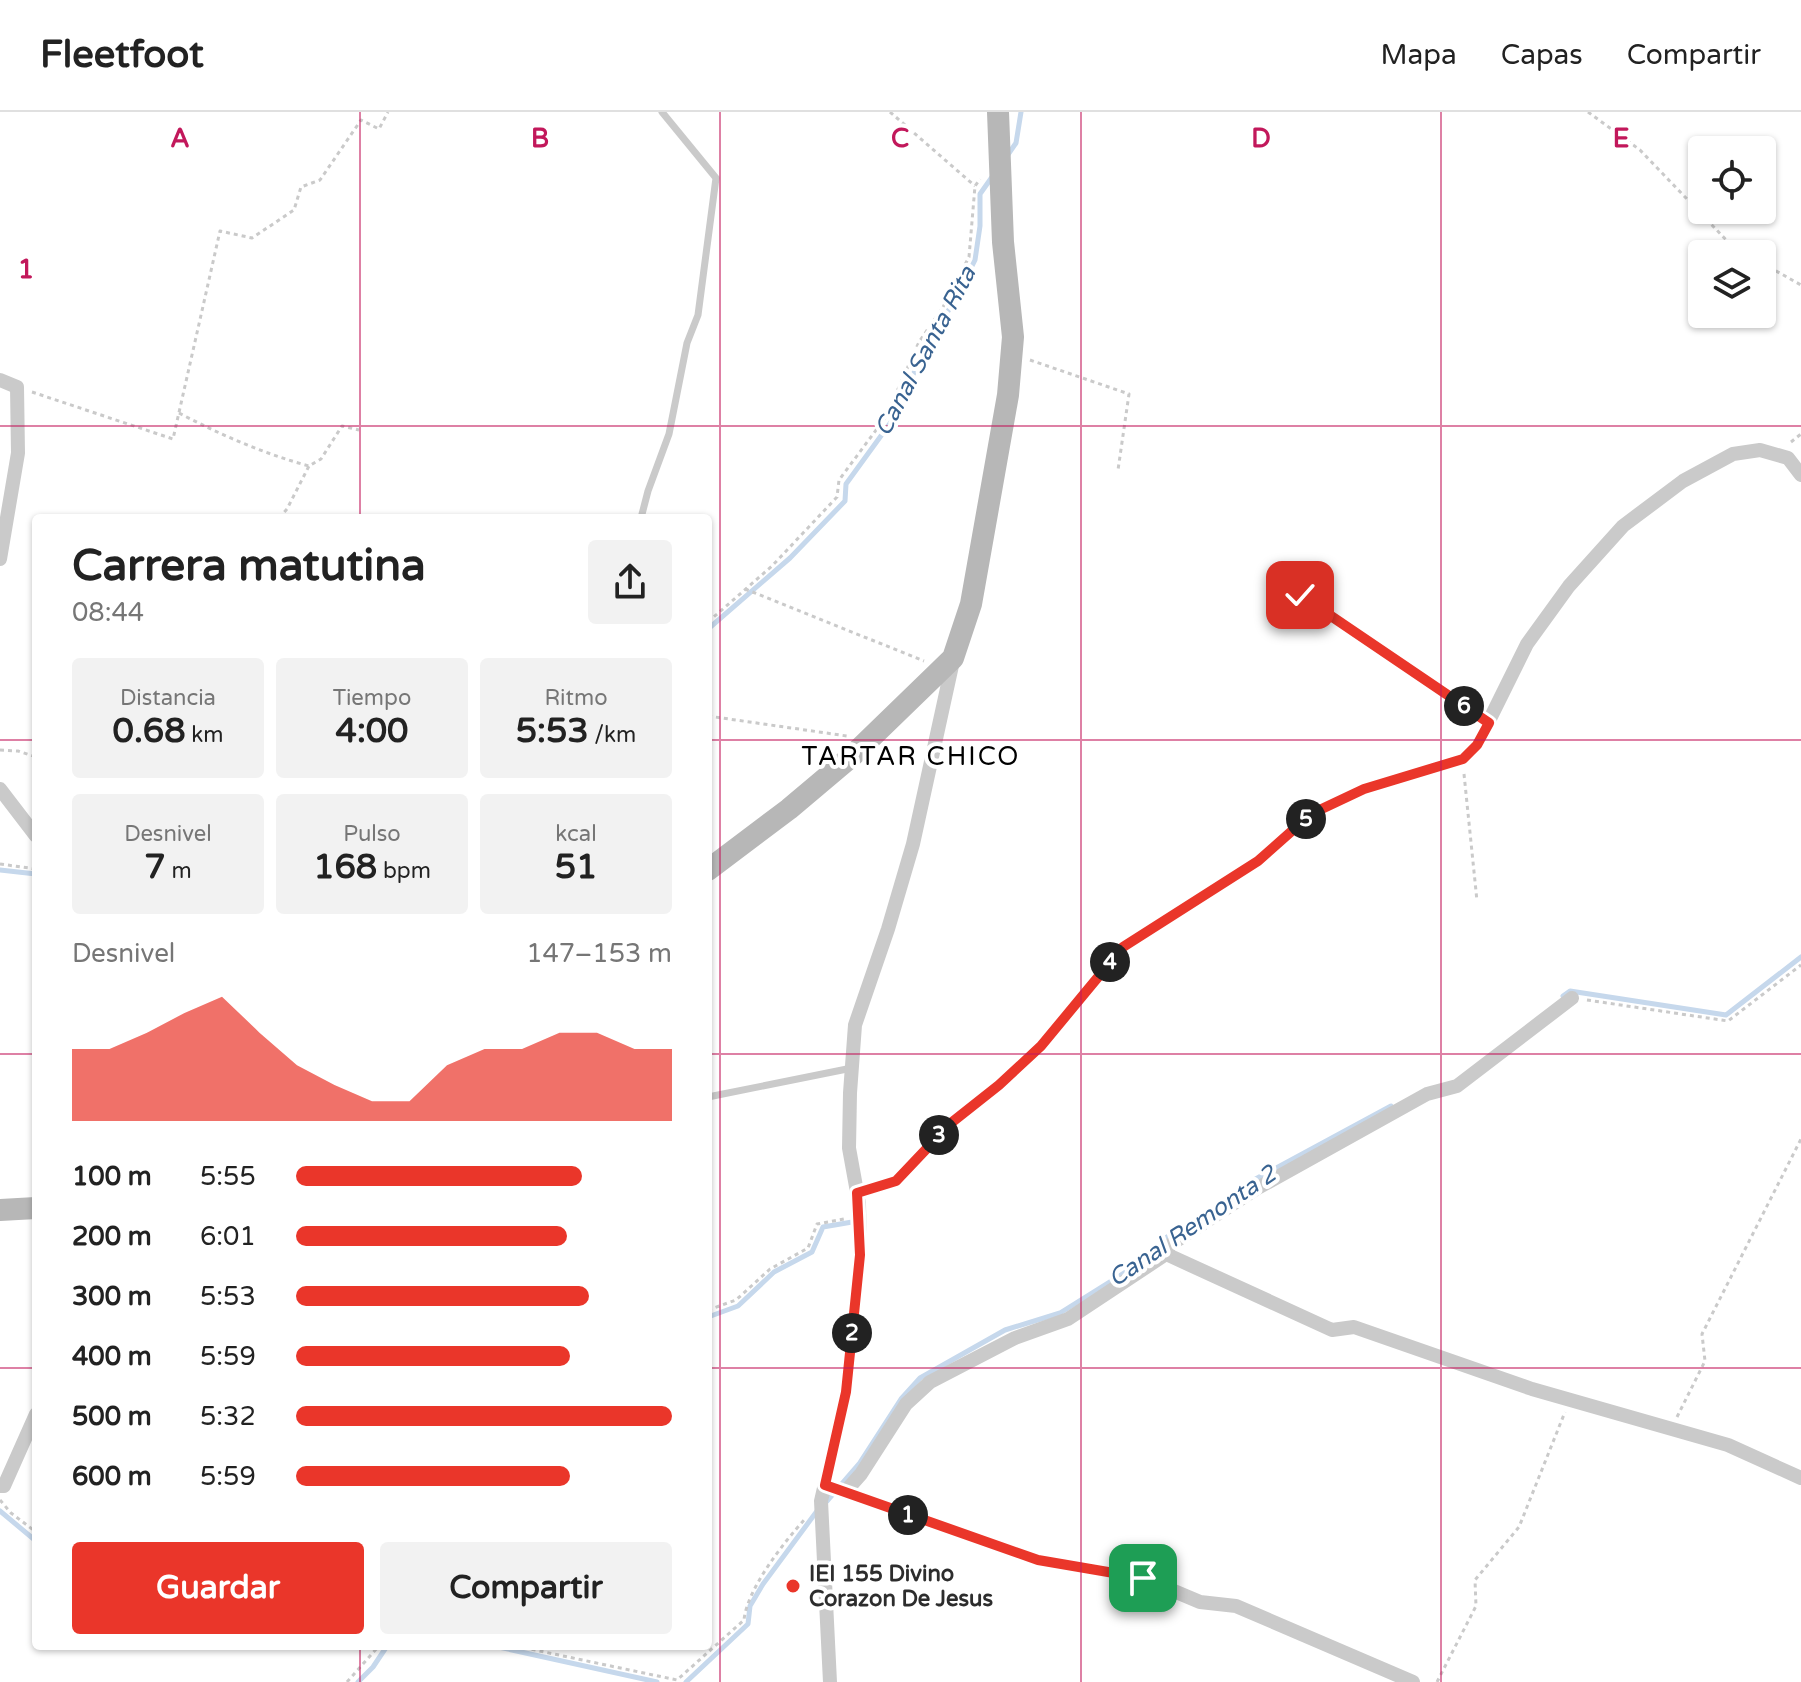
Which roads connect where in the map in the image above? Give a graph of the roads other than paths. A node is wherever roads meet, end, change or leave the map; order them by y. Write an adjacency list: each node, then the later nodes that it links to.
1 (662, 112): 5 (lane)
2 (998, 112): 7 (street)
3 (0, 380): 6 (street)
4 (1801, 475): 14 (street)
5 (642, 514)
6 (0, 559)
7 (948, 663): 10 (street); 12 (street)
8 (0, 789): 9 (street)
9 (32, 831)
10 (712, 867)
11 (1572, 998): 17 (street)
12 (852, 1068): 13 (lane); 14 (street)
13 (712, 1096)
14 (857, 1193): 20 (street)
15 (32, 1208): 16 (street)
16 (0, 1210)
17 (1166, 1254): 19 (street); 22 (street)
18 (32, 1423): 21 (street)
19 (1801, 1478)
20 (825, 1485): 22 (street); 23 (street)
21 (0, 1486)
22 (845, 1492): 24 (street)
23 (830, 1682)
24 (1413, 1682)

